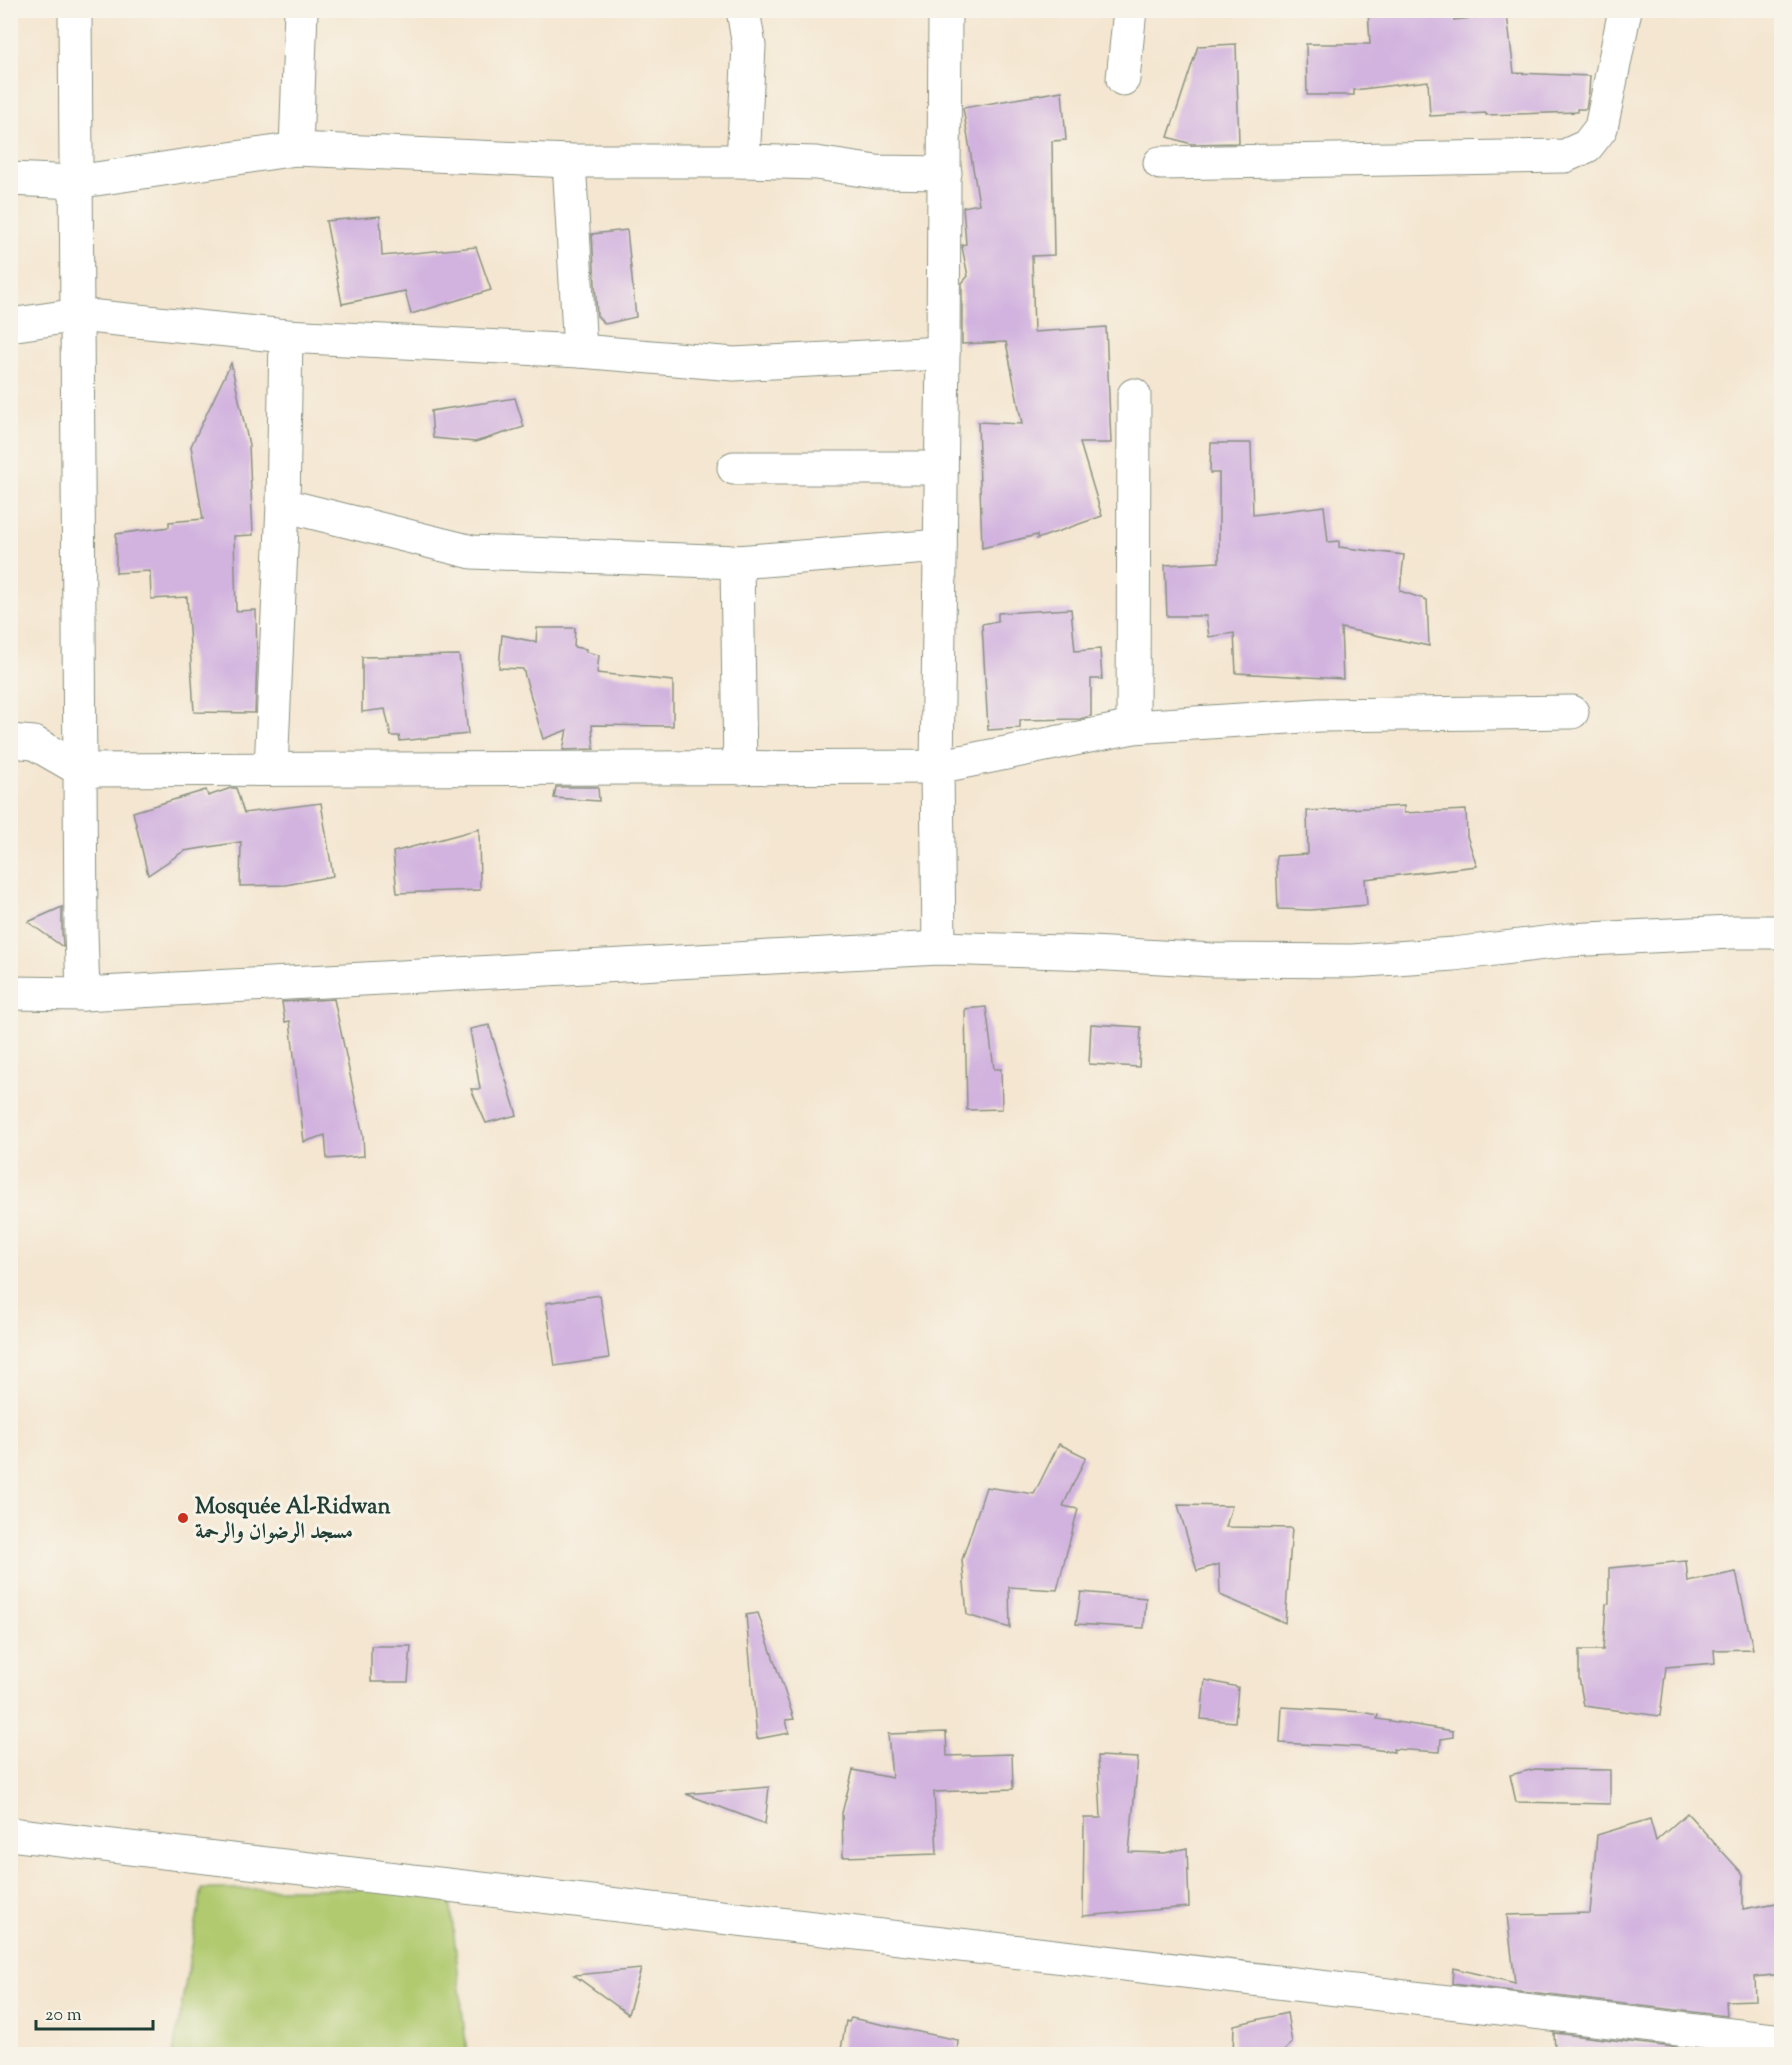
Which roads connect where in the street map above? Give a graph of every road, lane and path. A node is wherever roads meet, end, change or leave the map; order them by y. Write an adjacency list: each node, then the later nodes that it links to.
1 (75, 10): 14 (street)
2 (301, 10): 8 (street)
3 (743, 10): 10 (street)
4 (945, 10): 12 (street)
5 (1130, 10): 7 (street)
6 (1625, 10): 11 (street)
7 (1123, 78)
8 (296, 149): 9 (street); 14 (street)
9 (569, 161): 10 (street); 18 (street)
10 (742, 161): 12 (street)
11 (1160, 163)
12 (945, 173): 19 (street)
13 (10, 179): 14 (street)
14 (76, 182): 15 (street)
15 (78, 315): 16 (street); 17 (street); 32 (street)
16 (10, 325)
17 (286, 336): 18 (street); 23 (street)
18 (580, 351): 19 (street)
19 (943, 353): 22 (street)
20 (1134, 395): 27 (street)
21 (734, 468): 22 (street)
22 (941, 468): 24 (street)
23 (283, 505): 25 (street); 31 (street)
24 (940, 546): 25 (street); 29 (street)
25 (737, 562): 30 (street)
26 (1572, 712): 27 (street)
27 (1133, 727): 29 (street)
28 (10, 741): 32 (street)
29 (936, 767): 30 (street); 34 (street)
30 (740, 768): 31 (street)
31 (271, 769): 32 (street)
32 (81, 770): 36 (street)
33 (1782, 933): 34 (street)
34 (939, 948): 36 (street)
35 (10, 993): 36 (street)
36 (83, 994)
37 (10, 1834): 38 (street)
38 (1782, 2041)

